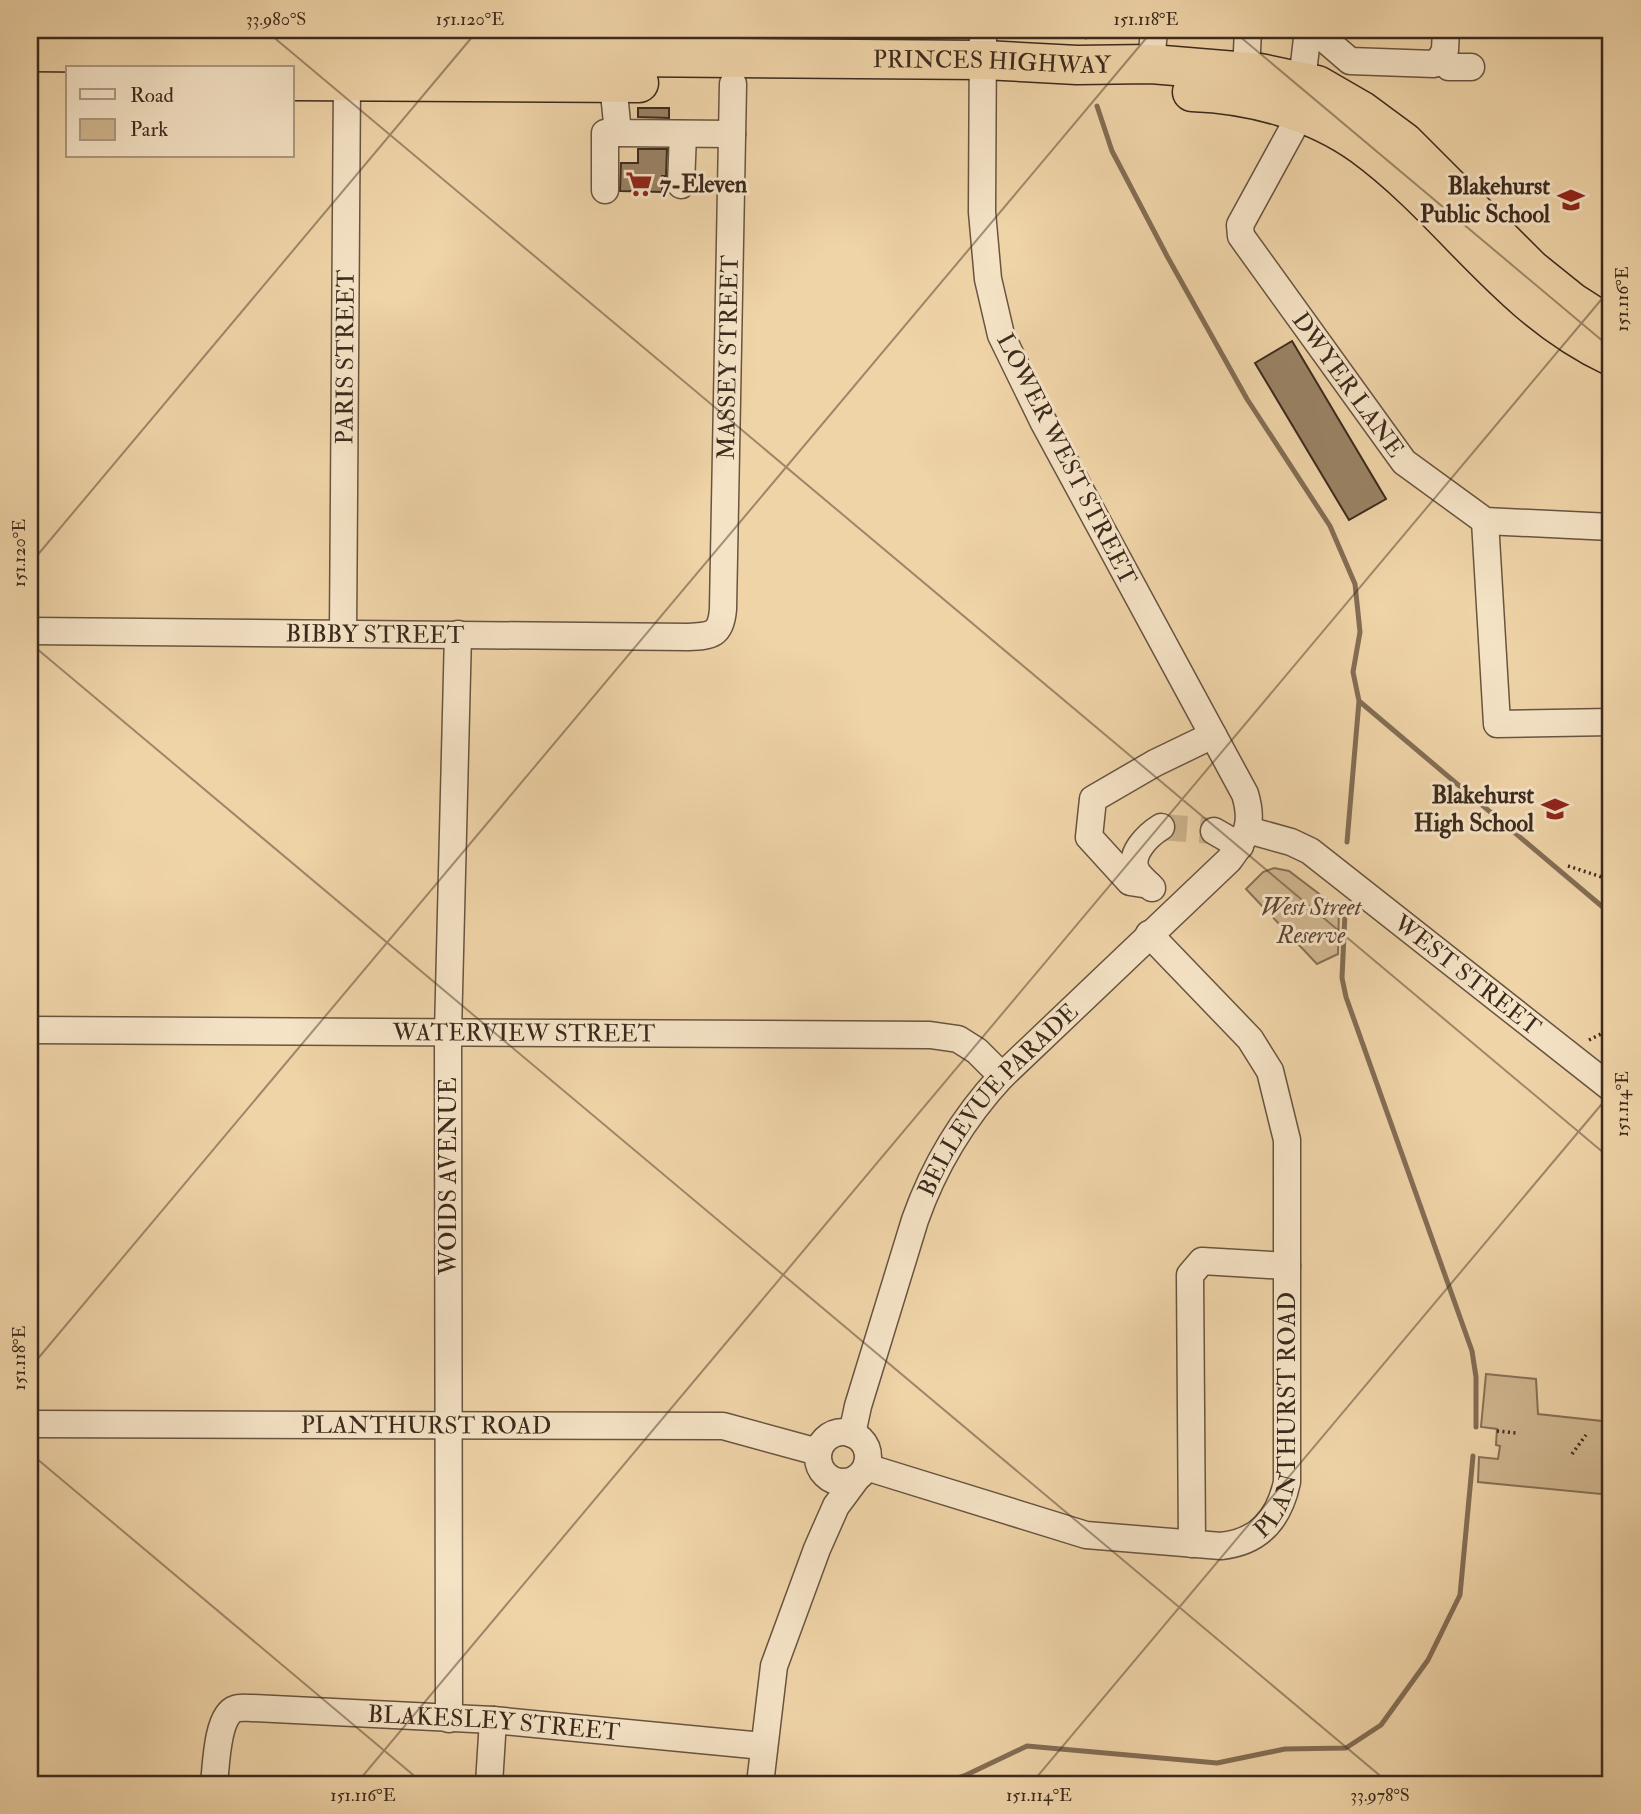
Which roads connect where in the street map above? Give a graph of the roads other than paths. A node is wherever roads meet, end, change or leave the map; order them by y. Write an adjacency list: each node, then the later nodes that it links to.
1 (1248, 30): 12 (street)
2 (1308, 30): 17 (street, DWYER LANE)
3 (1314, 30): 10 (street)
4 (1446, 30): 10 (street)
5 (1153, 47): 9 (highway, PRINCES HIGHWAY); 12 (highway, PRINCES HIGHWAY)
6 (30, 52): 7 (highway, PRINCES HIGHWAY)
7 (70, 53): 8 (highway, PRINCES HIGHWAY); 13 (highway, PRINCES HIGHWAY)
8 (360, 55): 9 (highway, PRINCES HIGHWAY); 14 (highway, PRINCES HIGHWAY); 15 (highway, PRINCES HIGHWAY); 29 (street, PARIS STREET)
9 (984, 58): 16 (highway, PRINCES HIGHWAY); 17 (highway, PRINCES HIGHWAY); 32 (street, LOWER WEST STREET)
10 (1441, 58): 11 (street)
11 (1471, 67)
12 (1246, 72): 17 (highway, PRINCES HIGHWAY)
13 (30, 76)
14 (294, 79)
15 (613, 83): 16 (highway, PRINCES HIGHWAY); 18 (street)
16 (733, 84): 20 (street, MASSEY STREET)
17 (1299, 96): 23 (highway, PRINCES HIGHWAY); 24 (highway, PRINCES HIGHWAY); 25 (street, DWYER LANE)
18 (618, 133): 19 (street); 22 (street)
19 (683, 134): 20 (street); 21 (street)
20 (732, 134): 27 (street, MASSEY STREET)
21 (681, 185)
22 (605, 190)
23 (1611, 327)
24 (1611, 356)
25 (1485, 521): 26 (street); 31 (street)
26 (1611, 527)
27 (718, 630): 30 (street, BIBBY STREET)
28 (30, 631): 29 (street, BIBBY STREET)
29 (343, 633): 30 (street, BIBBY STREET)
30 (458, 634): 40 (street, WOIDS AVENUE)
31 (1611, 722)
32 (1213, 734): 35 (street, LOWER WEST STREET); 36 (street)
33 (1161, 827): 36 (street)
34 (1214, 831): 35 (street, WEST STREET)
35 (1244, 838): 37 (street, BELLEVUE PARADE); 42 (street, WEST STREET)
36 (1149, 885): 37 (street)
37 (1174, 911): 38 (street, BELLEVUE PARADE)
38 (1149, 934): 41 (street, BELLEVUE PARADE); 43 (street, PLANTHURST ROAD)
39 (30, 1030): 40 (street, WATERVIEW STREET)
40 (449, 1032): 41 (street, WATERVIEW STREET); 45 (street, WOIDS AVENUE)
41 (1002, 1076): 46 (street, BELLEVUE PARADE)
42 (1611, 1088)
43 (1287, 1266): 49 (street, PLANTHURST ROAD); 49 (street)
44 (30, 1424): 45 (street, PLANTHURST ROAD)
45 (448, 1425): 47 (street, PLANTHURST ROAD); 51 (street, WOIDS AVENUE)
46 (852, 1434): 47 (street); 48 (street)
47 (820, 1461): 48 (street); 50 (street)
48 (861, 1473): 49 (street, PLANTHURST ROAD); 50 (street)
49 (1192, 1544)
50 (817, 1549): 53 (street)
51 (449, 1719): 52 (street, BLAKESLEY STREET); 54 (street, BLAKESLEY STREET)
52 (493, 1720): 53 (street, BLAKESLEY STREET); 55 (street)
53 (763, 1746): 56 (street)
54 (214, 1784)
55 (489, 1784)
56 (760, 1784)

